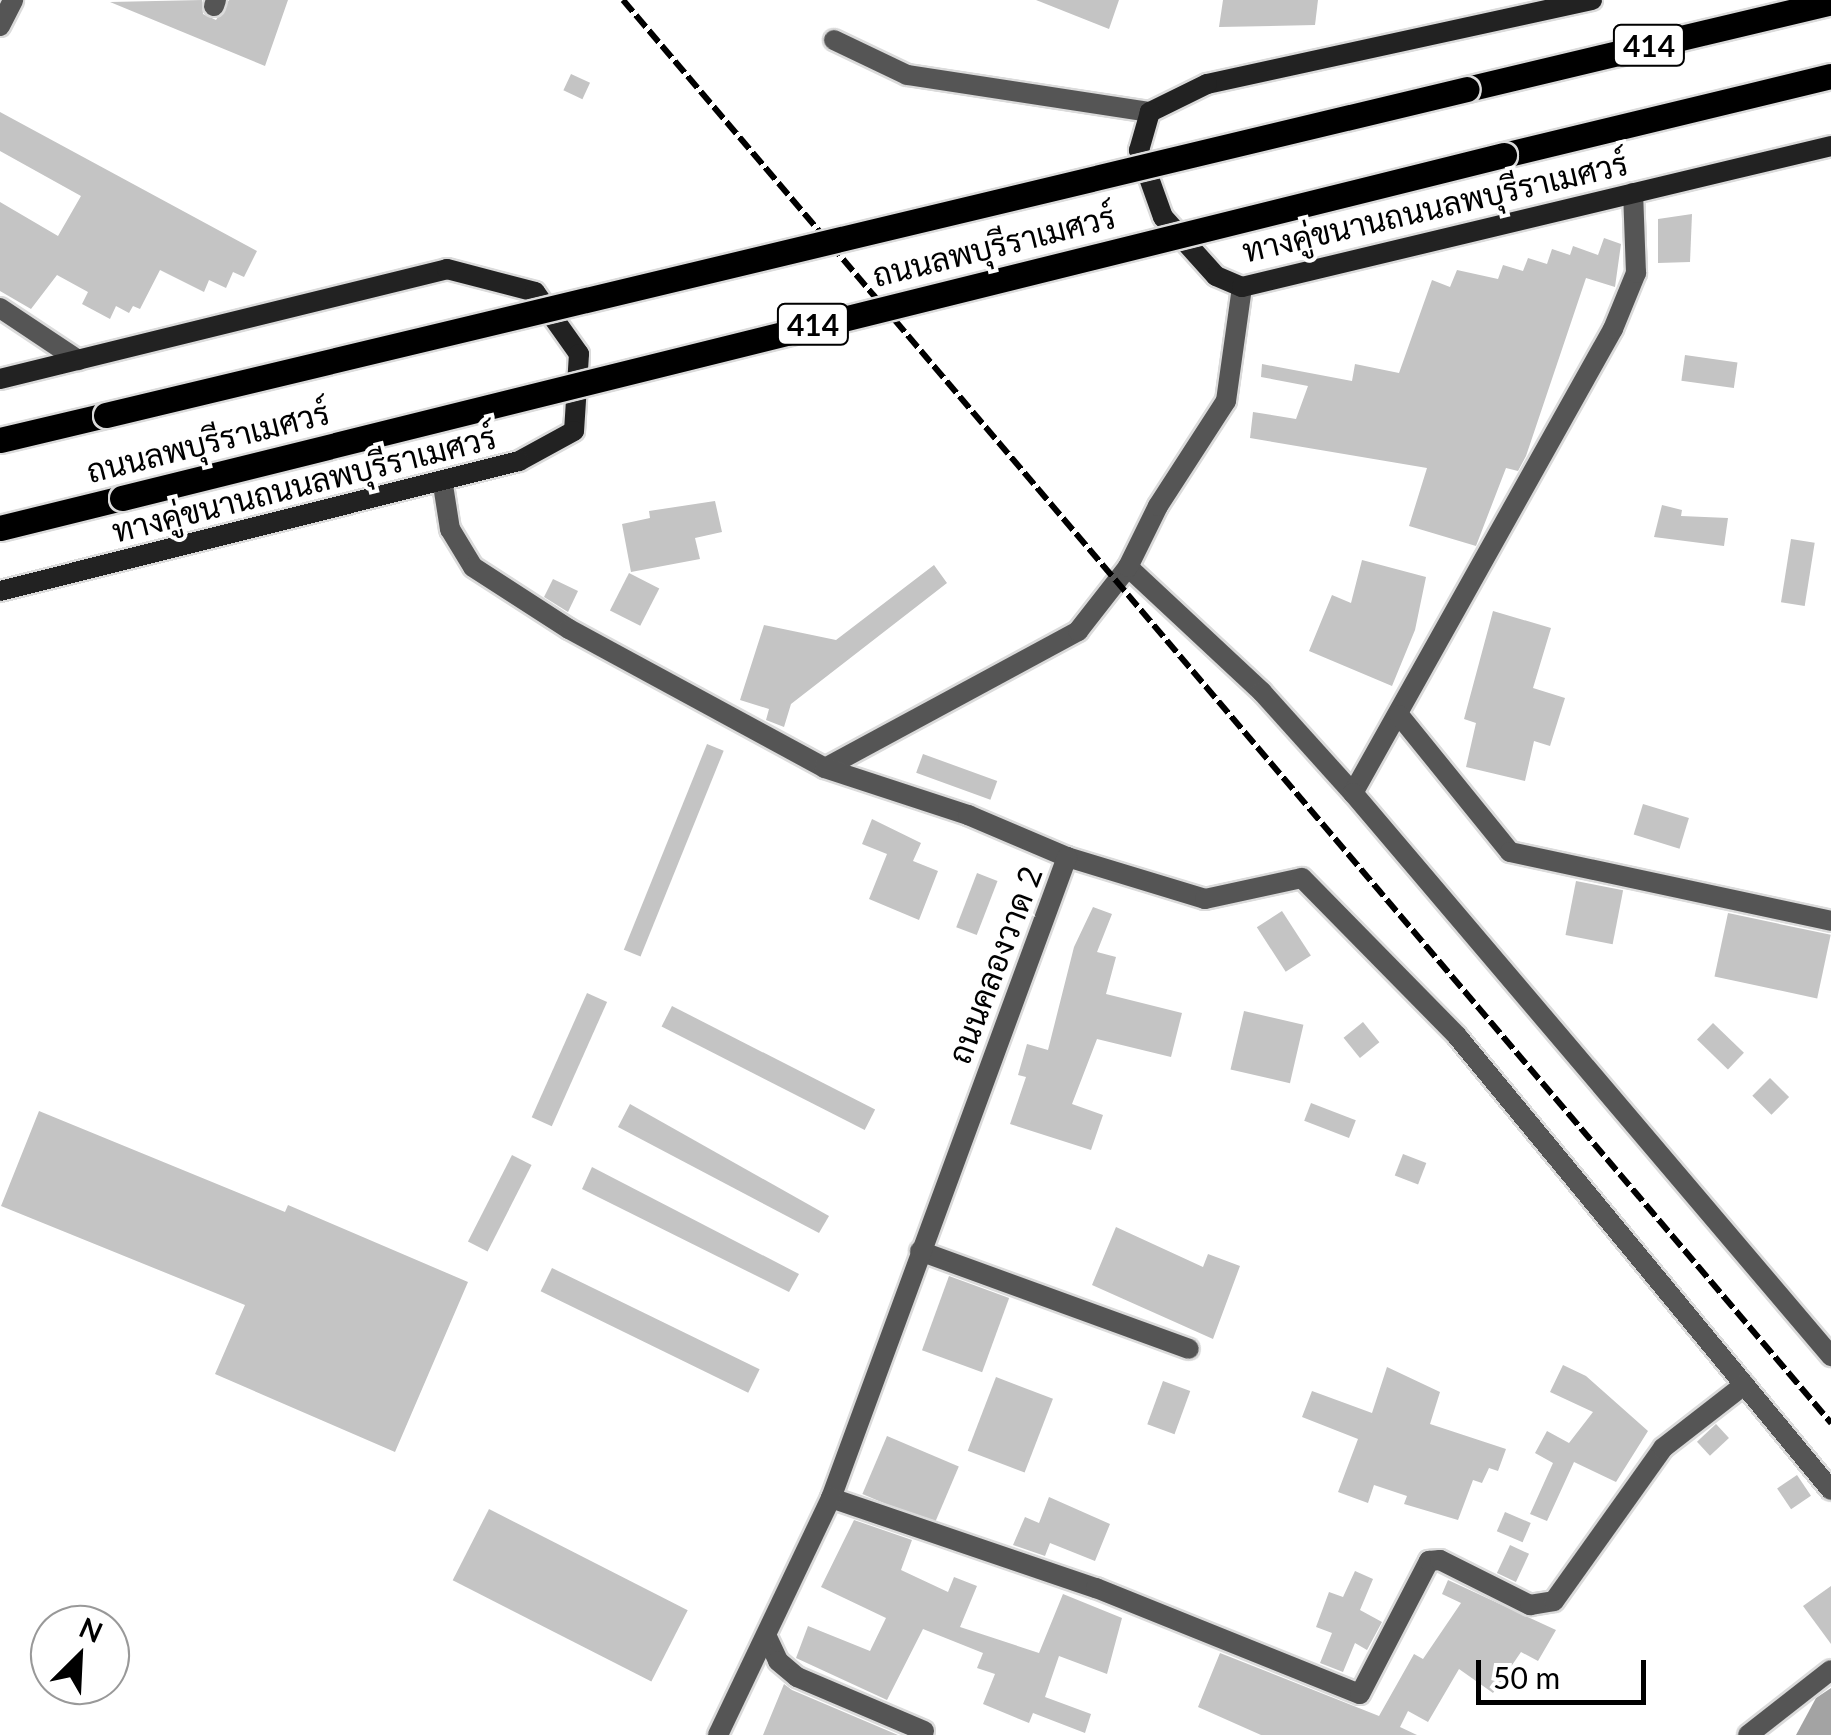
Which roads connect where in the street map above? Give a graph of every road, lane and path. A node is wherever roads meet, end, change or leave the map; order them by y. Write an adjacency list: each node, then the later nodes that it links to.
1 (13, 0): 4 (street)
2 (1592, 0): 7 (main road, 414)
3 (1831, 2): 14 (main road, ถนนลพบุรีราเมศวร์ / 414, bridge)
4 (0, 26)
5 (834, 40): 7 (street)
6 (1831, 76): 16 (main road, ถนนลพบุรีราเมศวร์ / 414, bridge)
7 (1150, 112): 10 (main road, ทางคู่ขนานถนนลพบุรีราเมศวร์)
8 (1831, 146): 9 (main road, ทางคู่ขนานถนนลพบุรีราเมศวร์)
9 (1633, 192): 10 (main road, ทางคู่ขนานถนนลพบุรีราเมศวร์); 19 (street)
10 (1242, 287): 17 (street)
11 (0, 308): 12 (street)
12 (78, 360): 13 (main road, ทางคู่ขนานถนนลพบุรีราเมศวร์); 15 (main road, ทางคู่ขนานถนนลพบุรีราเมศวร์)
13 (0, 379)
14 (0, 440)
15 (443, 486): 18 (main road, ทางคู่ขนานถนนลพบุรีราเมศวร์); 20 (street, ถนนคลองวาด 2)
16 (0, 528)
17 (1128, 567): 20 (street); 21 (street)
18 (0, 591)
19 (1399, 715): 21 (street); 23 (street)
20 (825, 768): 22 (street, ถนนคลองวาด 2)
21 (1353, 794): 26 (street)
22 (1067, 857): 24 (street, ถนนคลองวาด 2); 27 (street)
23 (1831, 921)
24 (920, 1251): 25 (street); 29 (street, ถนนคลองวาด 2)
25 (1188, 1349)
26 (1831, 1356)
27 (1744, 1384): 28 (street); 29 (street)
28 (1831, 1490)
29 (831, 1498): 30 (street, ถนนคลองวาด 2)
30 (767, 1637): 32 (street); 33 (street, ถนนคลองวาด 2)
31 (1831, 1670): 34 (street)
32 (924, 1731)
33 (718, 1735)
34 (1748, 1735)

